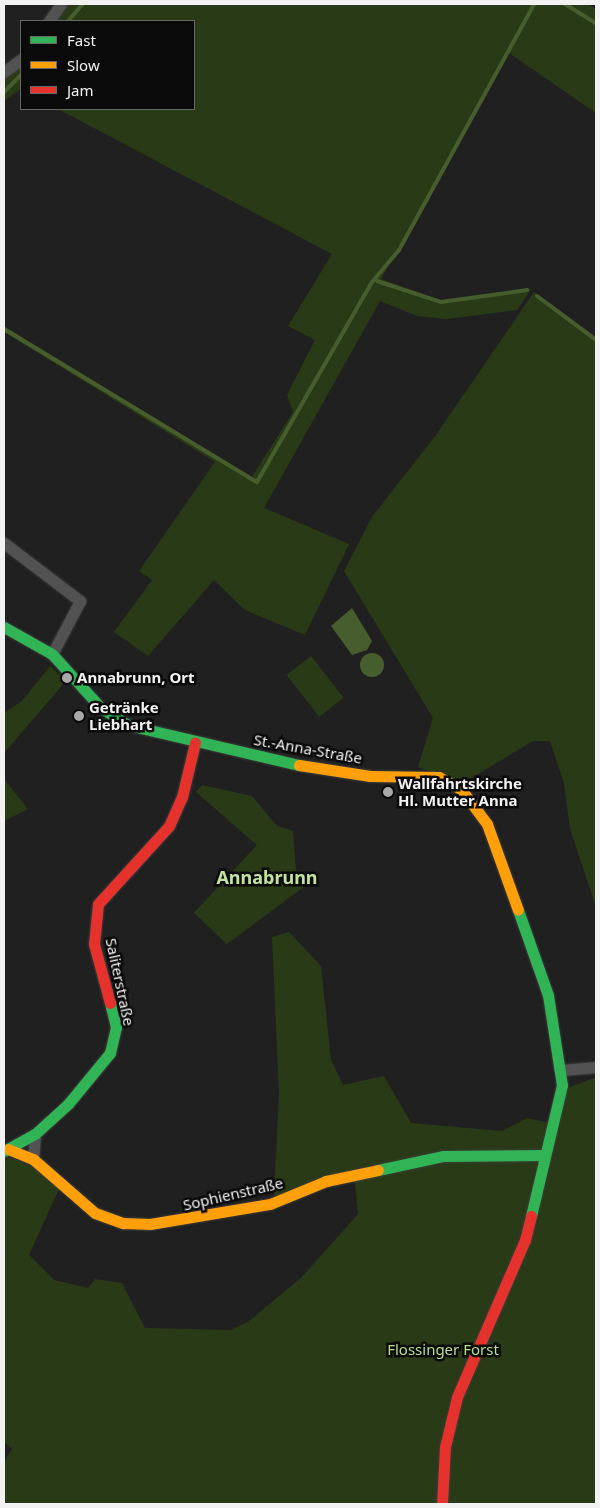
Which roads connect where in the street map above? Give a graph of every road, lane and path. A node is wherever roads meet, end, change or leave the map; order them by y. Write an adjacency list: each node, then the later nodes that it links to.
1 (61, 4): 2 (street)
2 (50, 20)
3 (20, 60): 4 (street)
4 (4, 72)
5 (4, 543): 7 (street)
6 (4, 627): 7 (street, St.-Anna-Straße)
7 (52, 654): 8 (street, St.-Anna-Straße)
8 (195, 743): 10 (street, St.-Anna-Straße); 11 (street, Saliterstraße)
9 (596, 1067): 10 (street)
10 (562, 1070): 13 (street, St.-Anna-Straße)
11 (35, 1134): 12 (street, Saliterstraße); 14 (street)
12 (6, 1150): 14 (street, Sophienstraße)
13 (545, 1154): 14 (street, Sophienstraße); 15 (street, St.-Anna-Straße)
14 (33, 1159)
15 (442, 1504)

